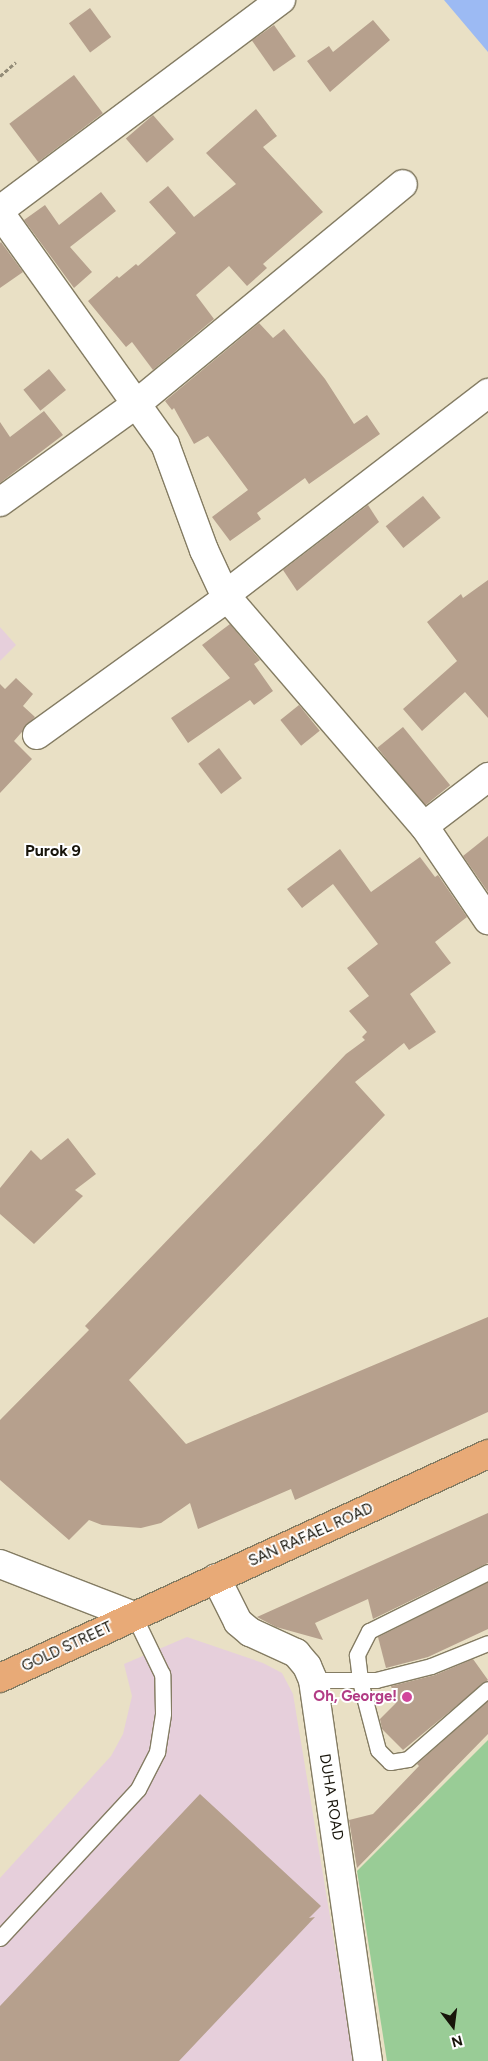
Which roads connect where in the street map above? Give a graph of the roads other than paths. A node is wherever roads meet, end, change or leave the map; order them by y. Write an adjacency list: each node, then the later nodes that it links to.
1 (281, 0): 3 (street)
2 (403, 184): 5 (street)
3 (0, 211): 5 (street)
4 (488, 393): 7 (street)
5 (135, 405): 6 (street); 7 (street)
6 (0, 502)
7 (226, 595): 8 (street); 10 (street)
8 (37, 735)
9 (488, 777): 10 (street)
10 (424, 826): 11 (street)
11 (488, 920)
12 (488, 1454): 15 (main road, SAN RAFAEL ROAD)
13 (0, 1564): 16 (street)
14 (488, 1572): 20 (lane)
15 (216, 1578): 16 (main road, SAN RAFAEL ROAD); 19 (street, DUHA ROAD)
16 (134, 1616): 18 (main road, GOLD STREET); 22 (lane)
17 (488, 1642): 20 (lane)
18 (0, 1678)
19 (313, 1680): 20 (lane); 23 (street, DUHA ROAD)
20 (360, 1681): 21 (lane)
21 (488, 1689)
22 (0, 1938)
23 (368, 2061)

